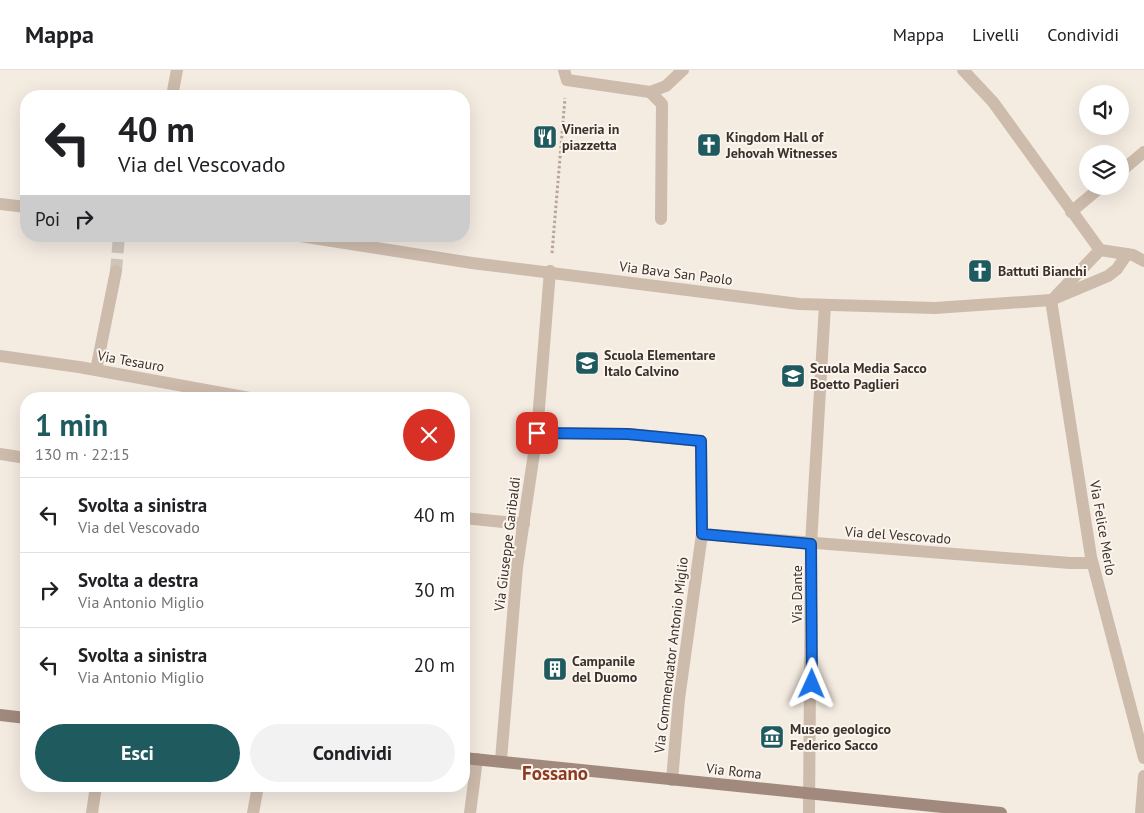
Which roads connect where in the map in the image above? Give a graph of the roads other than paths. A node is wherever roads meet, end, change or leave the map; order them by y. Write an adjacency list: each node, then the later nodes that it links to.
1 (177, 70): 5 (street)
2 (683, 70): 6 (street)
3 (963, 70): 12 (street)
4 (565, 75): 6 (street)
5 (173, 90)
6 (650, 92): 13 (street)
7 (1144, 152): 8 (street)
8 (1129, 164)
9 (1091, 195): 12 (street)
10 (0, 204): 11 (street)
11 (20, 207)
12 (1071, 212): 15 (street)
13 (661, 219)
14 (340, 242): 19 (street, Via Bava San Paolo)
15 (1100, 250): 16 (street); 20 (street)
16 (1128, 254): 17 (street); 20 (street, Via Bava San Paolo)
17 (1144, 261)
18 (116, 271): 23 (street)
19 (550, 272): 21 (street, Via Bava San Paolo); 25 (street, Via Giuseppe Garibaldi)
20 (1051, 300): 21 (street, Via Bava San Paolo); 32 (street, Via Felice Merlo)
21 (825, 305): 31 (street, Via Dante)
22 (0, 356): 23 (street, Via Tesauro)
23 (96, 370): 24 (street, Via Tesauro)
24 (217, 392)
25 (537, 433): 29 (street, Via Giuseppe Garibaldi); 30 (street, Via Commendator Antonio Miglio)
26 (0, 454): 27 (street)
27 (20, 457)
28 (470, 519): 29 (street)
29 (524, 524): 37 (street, Via Giuseppe Garibaldi)
30 (702, 534): 31 (street, Via del Vescovado); 39 (street, Via Commendator Antonio Miglio)
31 (811, 544): 32 (street, Via del Vescovado); 42 (street, Via Dante)
32 (1092, 563): 36 (street, Via Felice Merlo)
33 (0, 716): 34 (main road)
34 (20, 718)
35 (470, 758): 37 (main road, Via Roma); 45 (street)
36 (1144, 758)
37 (501, 760): 39 (main road, Via Roma)
38 (1144, 776): 48 (street)
39 (672, 780): 42 (main road, Via Roma)
40 (95, 792): 43 (street)
41 (257, 792): 44 (street)
42 (811, 794): 46 (street, Via Dante); 47 (main road, Via Roma)
43 (92, 813)
44 (253, 813)
45 (470, 813)
46 (810, 813)
47 (1001, 813)
48 (1141, 813)

